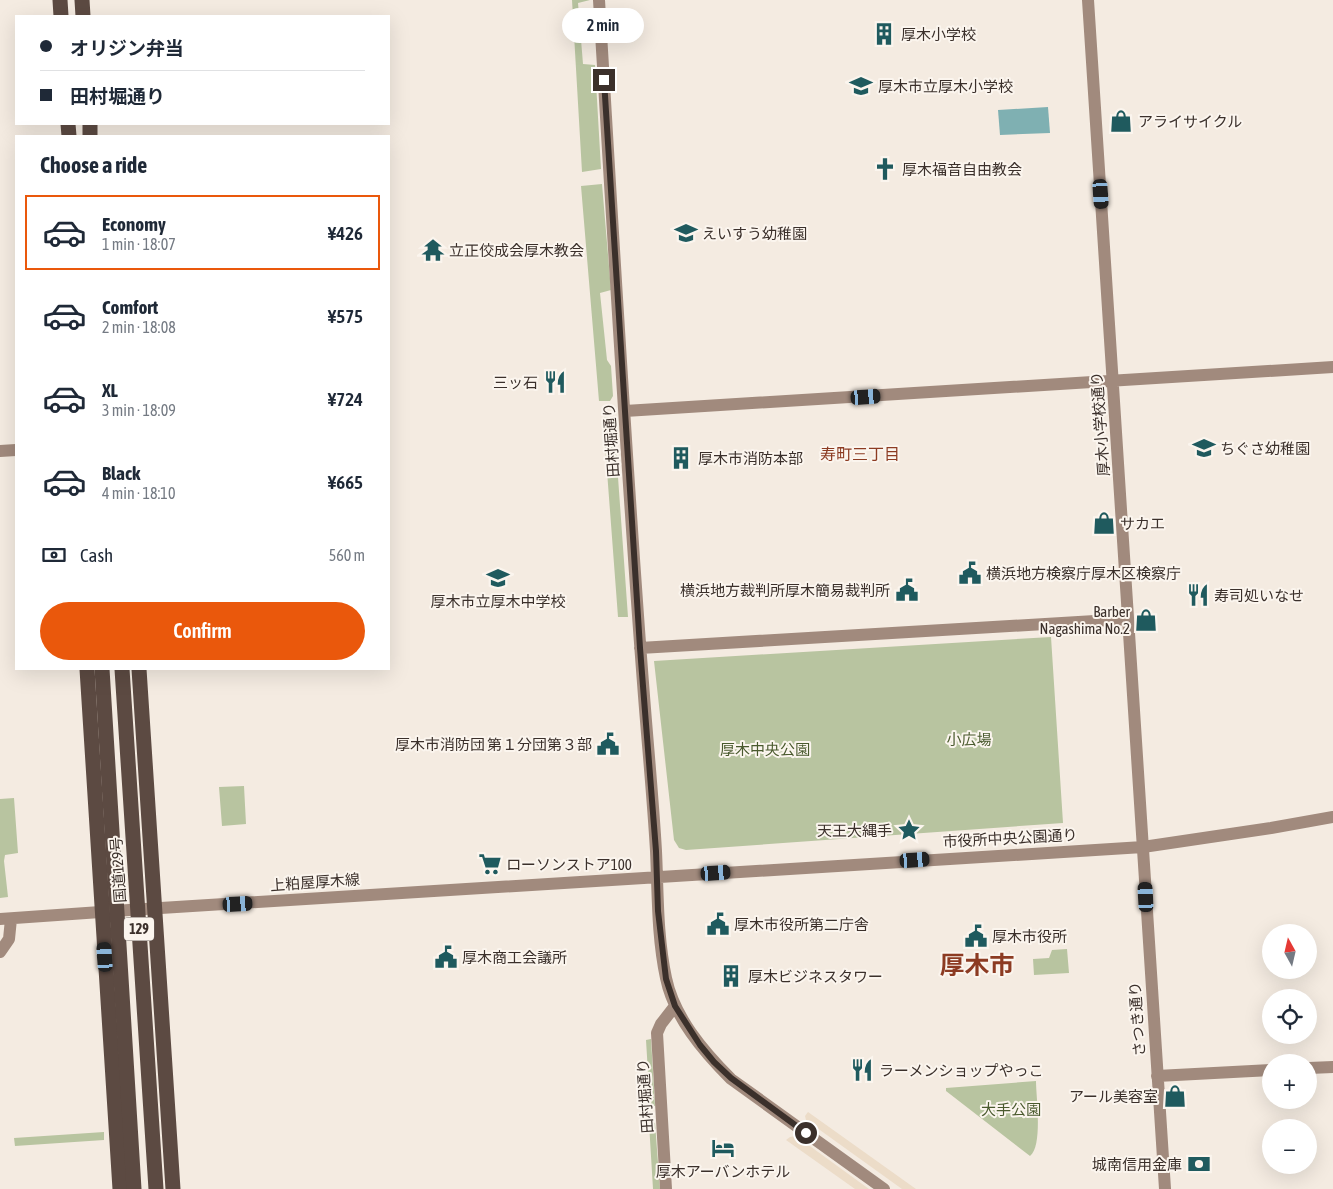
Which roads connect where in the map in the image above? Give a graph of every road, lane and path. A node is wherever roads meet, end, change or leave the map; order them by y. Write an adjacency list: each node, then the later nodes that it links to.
1 (60, 0): 5 (highway)
2 (82, 0): 6 (highway)
3 (599, 0): 9 (street, 田村堀通り)
4 (1088, 0): 8 (street, 厚木小学校通り)
5 (62, 15)
6 (83, 15)
7 (1333, 368): 8 (street)
8 (1114, 380): 9 (street); 12 (street, 厚木小学校通り)
9 (625, 411): 13 (street, 田村堀通り)
10 (15, 450): 11 (street)
11 (0, 451)
12 (1128, 619): 13 (street); 19 (street, 厚木小学校通り)
13 (640, 648): 20 (street, 田村堀通り)
14 (87, 670): 22 (highway, 129)
15 (102, 670): 31 (highway, 国道129号 / 129, bridge)
16 (122, 670): 32 (highway, 国道129号 / 129, bridge)
17 (139, 670): 21 (highway, 129)
18 (1333, 817): 19 (street, 市役所中央公園通り)
19 (1143, 846): 20 (street, 市役所中央公園通り); 29 (street, さつき通り)
20 (657, 877): 21 (street, 上粕屋厚木線); 25 (street, 田村堀通り)
21 (155, 908): 22 (street, 上粕屋厚木線); 33 (highway, 129)
22 (102, 912): 23 (street, 上粕屋厚木線); 30 (highway, 129)
23 (6, 919): 24 (street, 上粕屋厚木線)
24 (0, 952)
25 (675, 1006): 34 (street, 田村堀通り); 35 (street, 田村堀通り)
26 (1333, 1067): 27 (street)
27 (1317, 1068)
28 (1262, 1070): 29 (street)
29 (1157, 1076): 36 (street, さつき通り)
30 (120, 1189)
31 (134, 1189)
32 (156, 1189)
33 (173, 1189)
34 (666, 1189)
35 (884, 1189)
36 (1165, 1189)

